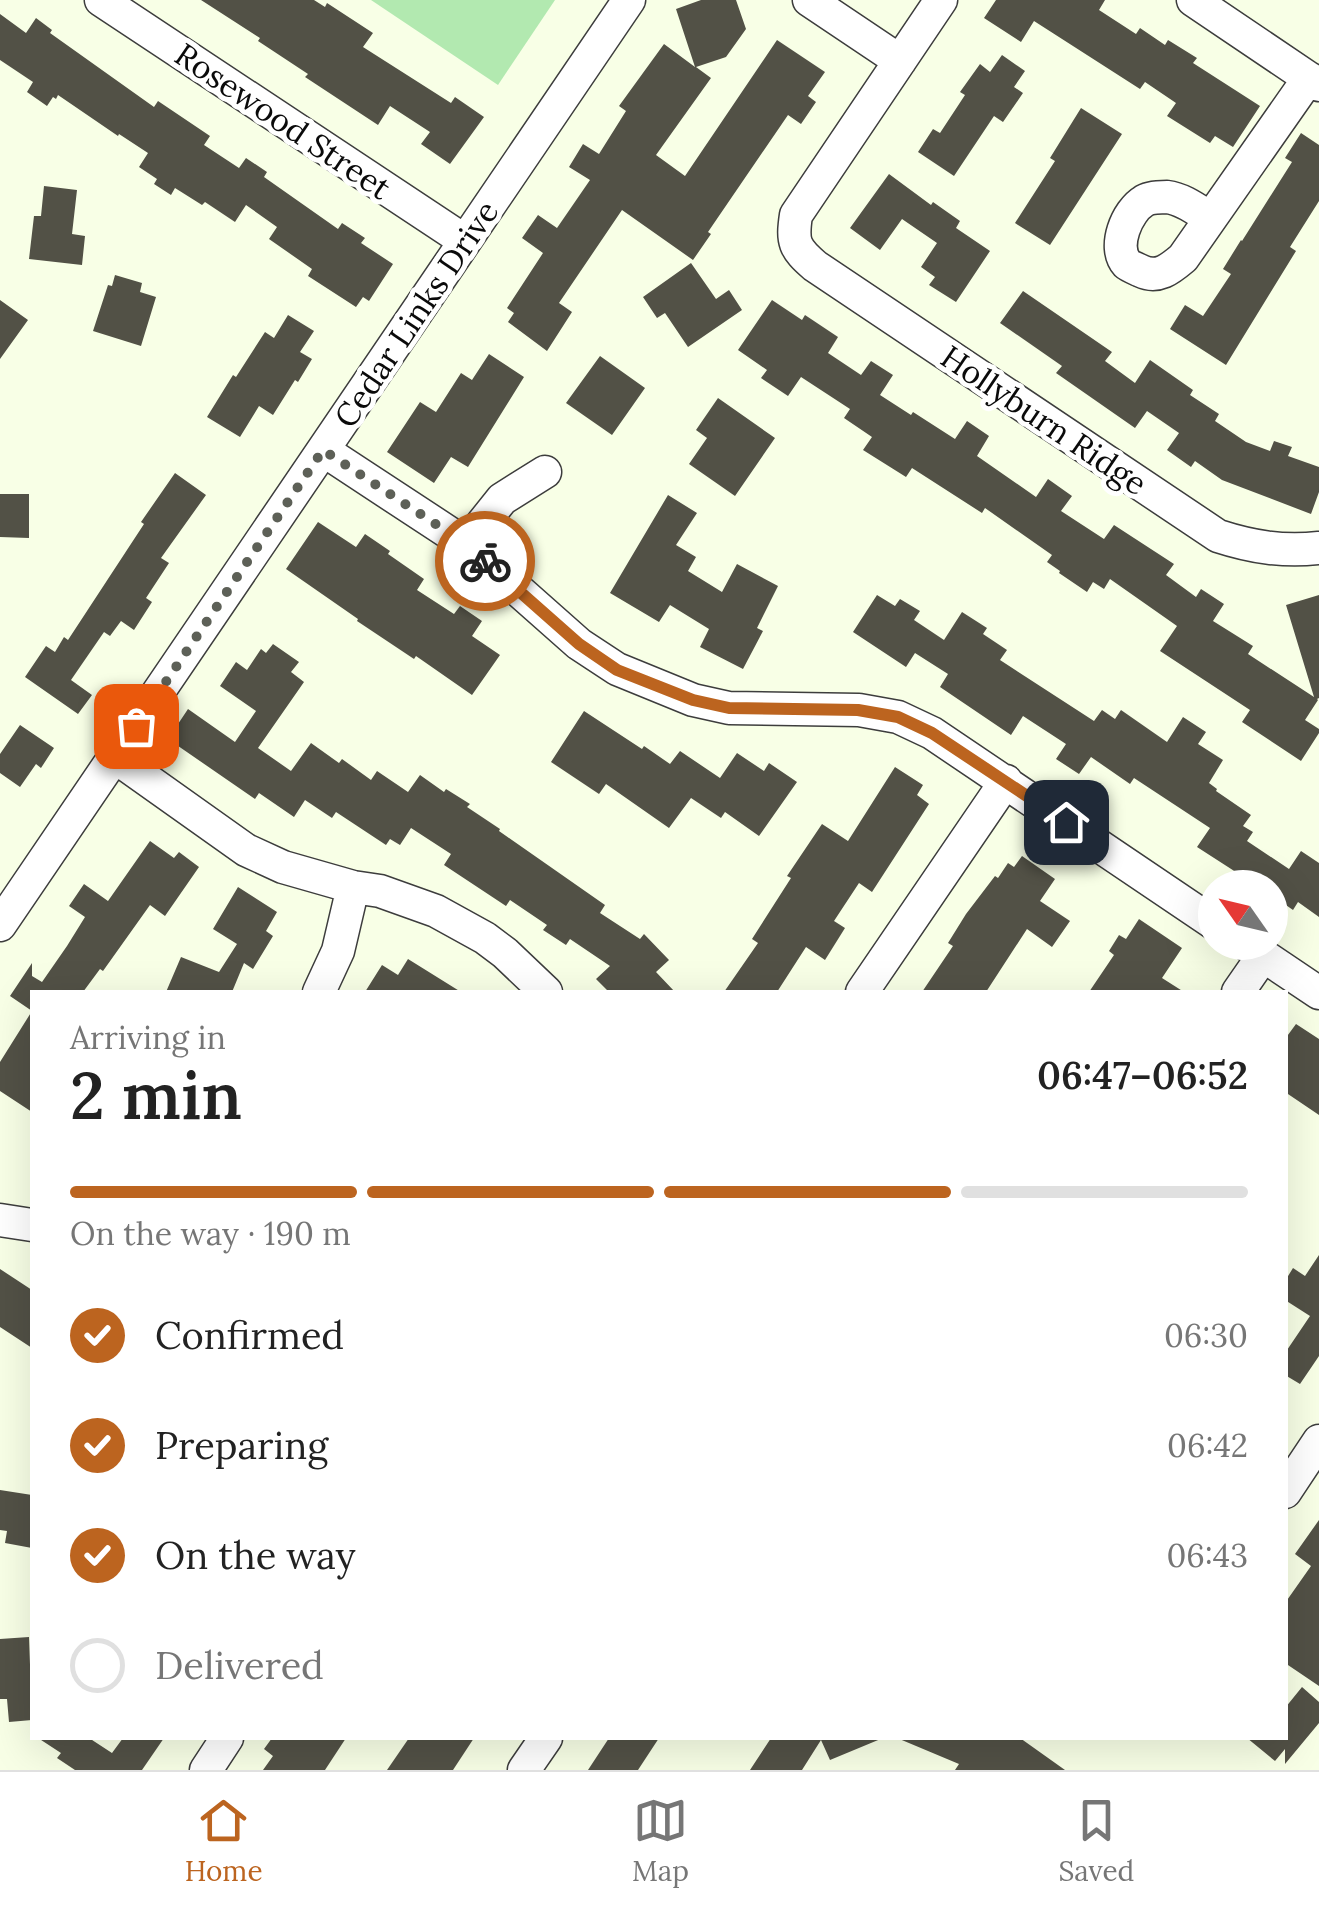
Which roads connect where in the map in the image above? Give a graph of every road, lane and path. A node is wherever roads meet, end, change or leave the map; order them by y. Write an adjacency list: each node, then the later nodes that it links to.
1 (101, 0): 9 (street, Rosewood Street)
2 (629, 0): 9 (street, Cedar Links Drive)
3 (809, 0): 6 (street)
4 (941, 0): 6 (street)
5 (1194, 0): 7 (street)
6 (900, 61): 13 (street, Hollyburn Ridge)
7 (1314, 81): 8 (street)
8 (1210, 218)
9 (464, 241): 10 (street, Cedar Links Drive)
10 (323, 450): 12 (street); 14 (street, Cedar Links Drive)
11 (545, 472): 12 (street)
12 (466, 544): 15 (street)
13 (1319, 548)
14 (115, 757): 16 (street); 18 (street, Cedar Links Drive)
15 (1006, 782): 17 (street); 23 (street)
16 (353, 887): 21 (street); 22 (street)
17 (1198, 912)
18 (0, 926)
19 (1249, 960): 24 (street)
20 (1268, 960): 25 (street)
21 (321, 990)
22 (544, 990)
23 (863, 990)
24 (1239, 990)
25 (1319, 993)
26 (0, 1220): 27 (street)
27 (30, 1225)
28 (1319, 1441): 29 (street)
29 (1288, 1488)
30 (226, 1740): 32 (street)
31 (545, 1740): 33 (street)
32 (206, 1770)
33 (524, 1770)

